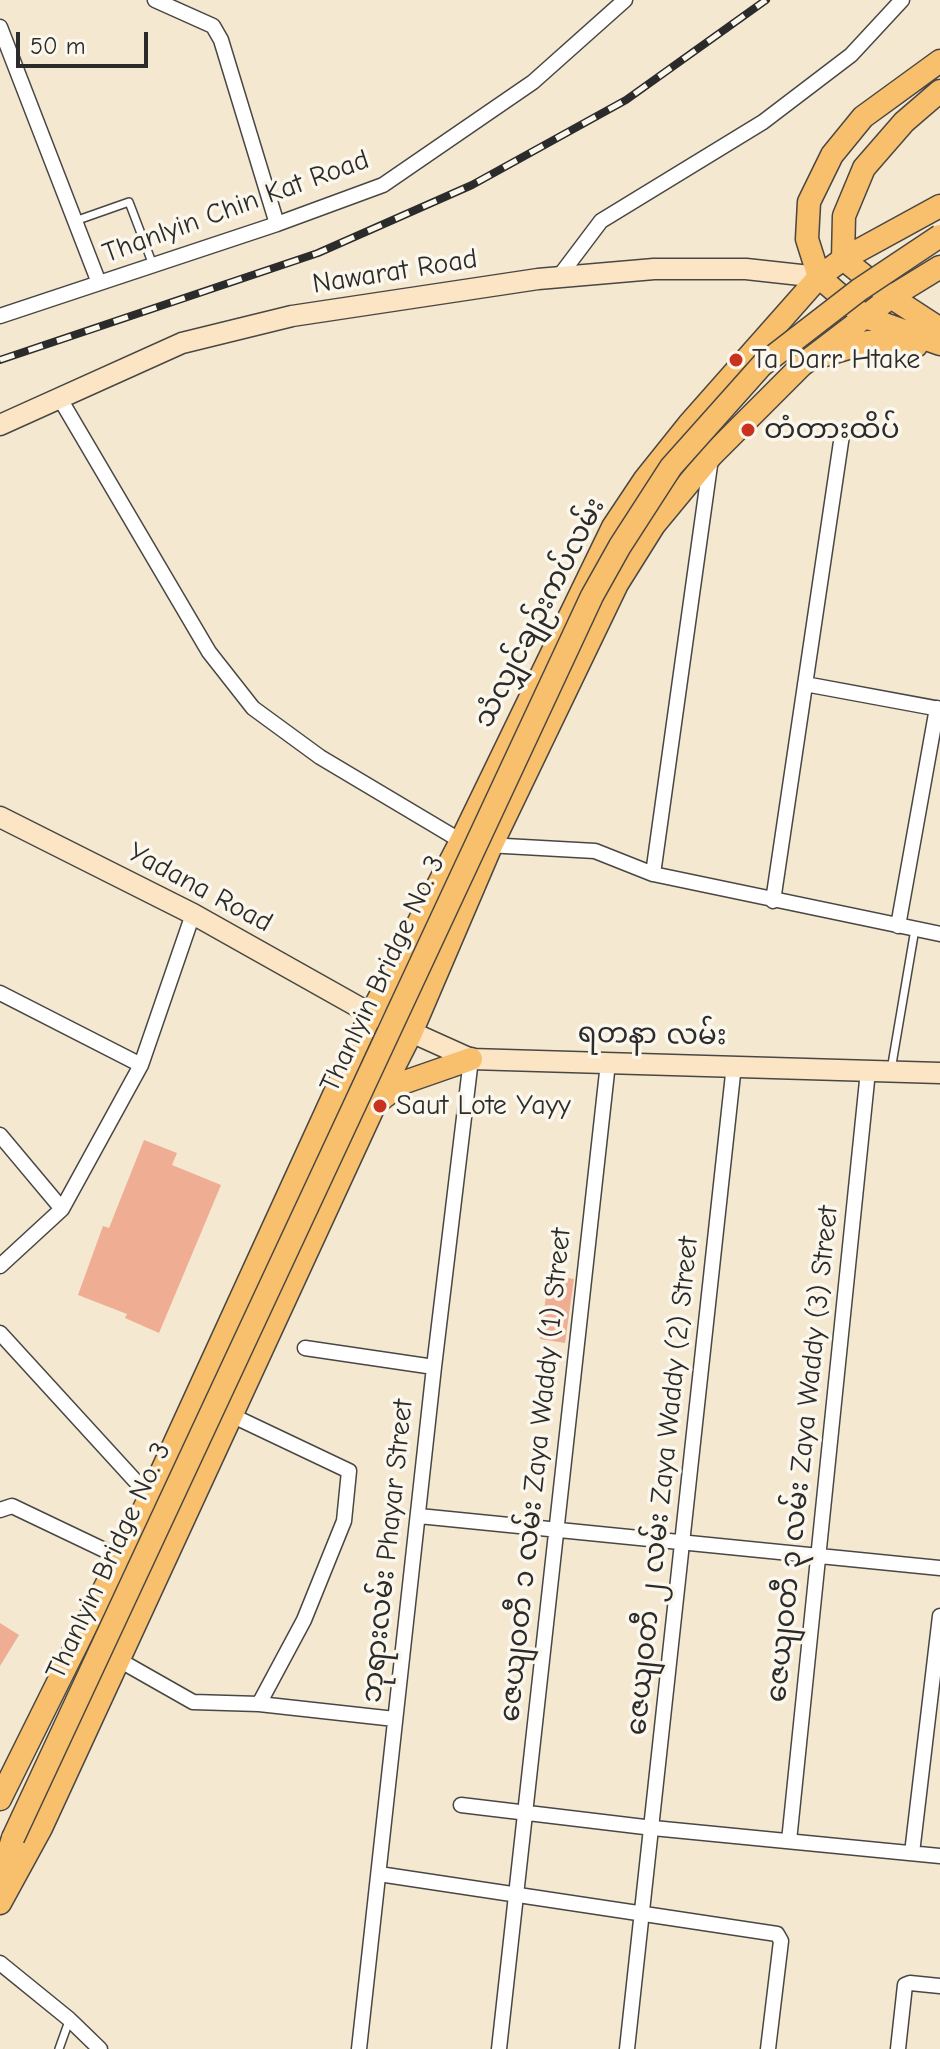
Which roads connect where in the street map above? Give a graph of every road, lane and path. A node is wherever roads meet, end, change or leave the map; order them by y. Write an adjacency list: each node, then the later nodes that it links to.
1 (155, 0): 9 (street)
2 (625, 0): 9 (street, Thanlyin Chin Kat Road)
3 (902, 0): 15 (street)
4 (0, 27): 8 (street)
5 (940, 61): 14 (main road)
6 (940, 91): 11 (main road)
7 (940, 206): 11 (main road, သံလျှင်ချဉ်းကပ်လမ်း)
8 (75, 221): 12 (lane); 16 (street)
9 (277, 224): 12 (street, Thanlyin Chin Kat Road)
10 (940, 236): 78 (main road, Thanlyin Bridge No. 3, bridge)
11 (843, 259): 14 (main road, သံလျှင်ချဉ်းကပ်လမ်း); 17 (main road)
12 (153, 265): 16 (street, Thanlyin Chin Kat Road)
13 (940, 267): 17 (main road, သံလျှင်ချဉ်းကပ်လမ်း)
14 (819, 277): 15 (main road, Nawarat Road); 19 (main road); 31 (main road, သံလျှင်ချဉ်းကပ်လမ်း)
15 (558, 278): 24 (main road, Nawarat Road)
16 (99, 283): 18 (street, Thanlyin Chin Kat Road)
17 (891, 297): 19 (main road, သံလျှင်ချဉ်းကပ်လမ်း); 20 (main road)
18 (0, 316)
19 (865, 317): 21 (main road); 23 (main road, သံလျှင်ချဉ်းကပ်လမ်း)
20 (940, 329)
21 (940, 344)
22 (940, 352): 23 (main road)
23 (802, 365): 27 (main road, သံလျှင်ချဉ်းကပ်လမ်း)
24 (59, 397): 25 (main road, Nawarat Road); 31 (street)
25 (0, 425)
26 (842, 435): 28 (street)
27 (711, 456): 32 (main road, သံလျှင်ချဉ်းကပ်လမ်း); 33 (street)
28 (805, 684): 29 (street); 34 (street)
29 (938, 708): 36 (street)
30 (0, 817): 35 (main road, Yadana Road)
31 (461, 841): 32 (street); 40 (main road, သံလျှင်ချဉ်းကပ်လမ်း)
32 (491, 846): 33 (street); 41 (main road, သံလျှင်ချဉ်းကပ်လမ်း)
33 (653, 874): 34 (street)
34 (773, 901): 36 (street)
35 (193, 914): 40 (main road, Yadana Road); 44 (street)
36 (898, 926): 37 (street)
37 (915, 929): 38 (street); 47 (lane)
38 (940, 934)
39 (0, 993): 44 (street)
40 (371, 1014): 41 (main road, ရတနာ လမ်း); 54 (main road, သံလျှင်ချဉ်းကပ်လမ်း)
41 (411, 1033): 42 (main road, ရတနာ လမ်း); 49 (main road, သံလျှင်ချဉ်းကပ်လမ်း)
42 (471, 1059): 43 (main road, ရတနာ လမ်း); 49 (main road); 57 (street, ဘုရားလမ်း Phayar Street)
43 (608, 1063): 45 (main road, ရတနာ လမ်း); 62 (street, ဇေယျဝတီ ၁ လမ်း Zaya Waddy (1) Street)
44 (141, 1065): 51 (street)
45 (734, 1065): 46 (main road, ရတနာ လမ်း); 63 (street, ဇေယျဝတီ ၂ လမ်း Zaya Waddy (2) Street)
46 (868, 1071): 47 (main road, ရတနာ လမ်း); 64 (street, ဇေယျဝတီ ၃ လမ်း Zaya Waddy (3) Street)
47 (890, 1072): 48 (main road, ရတနာ လမ်း)
48 (940, 1073)
49 (375, 1104): 56 (main road, သံလျှင်ချဉ်းကပ်လမ်း)
50 (0, 1135): 51 (street)
51 (62, 1209): 52 (street)
52 (0, 1266)
53 (0, 1333): 59 (street)
54 (219, 1343): 56 (main road); 59 (main road, သံလျှင်ချဉ်းကပ်လမ်း)
55 (305, 1348): 57 (street)
56 (257, 1361): 58 (main road, သံလျှင်ချဉ်းကပ်လမ်း)
57 (434, 1367): 61 (street, ဘုရားလမ်း Phayar Street)
58 (231, 1415): 68 (main road, သံလျှင်ချဉ်းကပ်လမ်း); 69 (street)
59 (150, 1497): 65 (main road, သံလျှင်ချဉ်းကပ်လမ်း)
60 (0, 1510): 65 (street)
61 (419, 1516): 62 (street); 70 (street, ဘုရားလမ်း Phayar Street)
62 (556, 1531): 63 (street); 75 (street, ဇေယျဝတီ ၁ လမ်း Zaya Waddy (1) Street)
63 (684, 1543): 64 (street); 76 (street, ဇေယျဝတီ ၂ လမ်း Zaya Waddy (2) Street)
64 (818, 1555): 66 (street); 77 (street, ဇေယျဝတီ ၃ လမ်း Zaya Waddy (3) Street)
65 (121, 1558): 71 (main road, သံလျှင်ချဉ်းကပ်လမ်း)
66 (940, 1568)
67 (940, 1616): 79 (street)
68 (119, 1660): 69 (street); 72 (main road, သံလျှင်ချဉ်းကပ်လမ်း)
69 (259, 1704): 70 (street)
70 (395, 1719): 81 (street, ဘုရားလမ်း Phayar Street)
71 (37, 1725): 72 (lane); 73 (main road, သံလျှင်ချဉ်းကပ်လမ်း)
72 (80, 1745): 84 (main road, သံလျှင်ချဉ်းကပ်လမ်း)
73 (0, 1799)
74 (461, 1805): 75 (street)
75 (525, 1813): 76 (street); 83 (street, ဇေယျဝတီ ၁ လမ်း Zaya Waddy (1) Street)
76 (653, 1828): 77 (street); 85 (street, ဇေယျဝတီ ၂ လမ်း Zaya Waddy (2) Street)
77 (789, 1841): 79 (street)
78 (6, 1846): 82 (main road, Thanlyin Bridge No. 3)
79 (912, 1853): 80 (street)
80 (940, 1856)
81 (379, 1874): 83 (street); 91 (street, ဘုရားလမ်း Phayar Street)
82 (0, 1880)
83 (516, 1894): 85 (street); 92 (street, ဇေယျဝတီ ၁ လမ်း Zaya Waddy (1) Street)
84 (0, 1903)
85 (643, 1913): 93 (street, ဇေယျဝတီ ၂ လမ်း Zaya Waddy (2) Street); 94 (street)
86 (0, 1963): 88 (street)
87 (940, 1986): 95 (street)
88 (69, 2019): 89 (lane); 90 (street)
89 (59, 2049)
90 (100, 2049)
91 (359, 2049)
92 (499, 2049)
93 (627, 2049)
94 (768, 2049)
95 (898, 2049)

